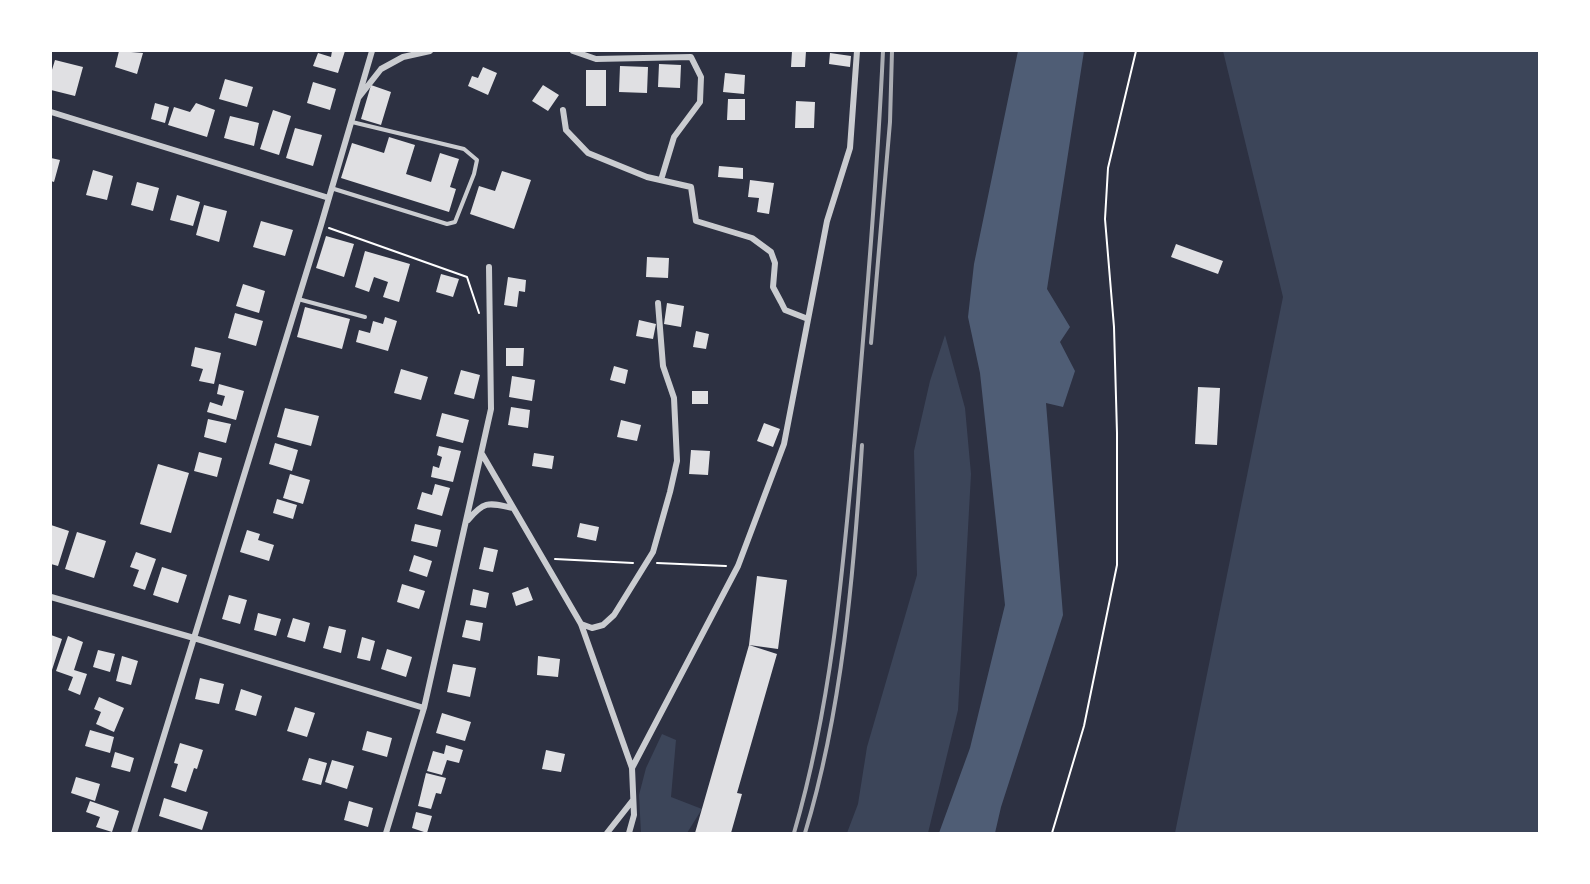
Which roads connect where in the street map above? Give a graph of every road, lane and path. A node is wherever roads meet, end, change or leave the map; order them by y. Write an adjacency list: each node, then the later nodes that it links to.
1 (372, 51): 6 (street)
2 (430, 51): 6 (street)
3 (573, 51): 10 (street)
4 (857, 51): 19 (street)
5 (1136, 51): 33 (path)
6 (357, 100): 9 (street)
7 (563, 110): 10 (street)
8 (51, 112): 12 (street)
9 (351, 122): 11 (street); 11 (lane)
10 (661, 180): 19 (street)
11 (332, 188): 12 (street)
12 (329, 198): 13 (street)
13 (321, 225): 15 (street); 18 (path)
14 (489, 267): 20 (street)
15 (298, 299): 17 (lane); 25 (street)
16 (658, 303): 24 (street)
17 (365, 317)
18 (480, 318)
19 (808, 319): 27 (street)
20 (482, 453): 21 (street); 22 (street)
21 (513, 508): 22 (street); 24 (street)
22 (466, 522): 26 (street)
23 (51, 597): 25 (street)
24 (580, 624): 27 (street)
25 (194, 638): 26 (street); 29 (street)
26 (424, 708): 30 (street)
27 (632, 768): 28 (street)
28 (633, 800): 31 (street); 32 (street)
29 (134, 833)
30 (386, 833)
31 (607, 833)
32 (629, 833)
33 (1052, 833)

